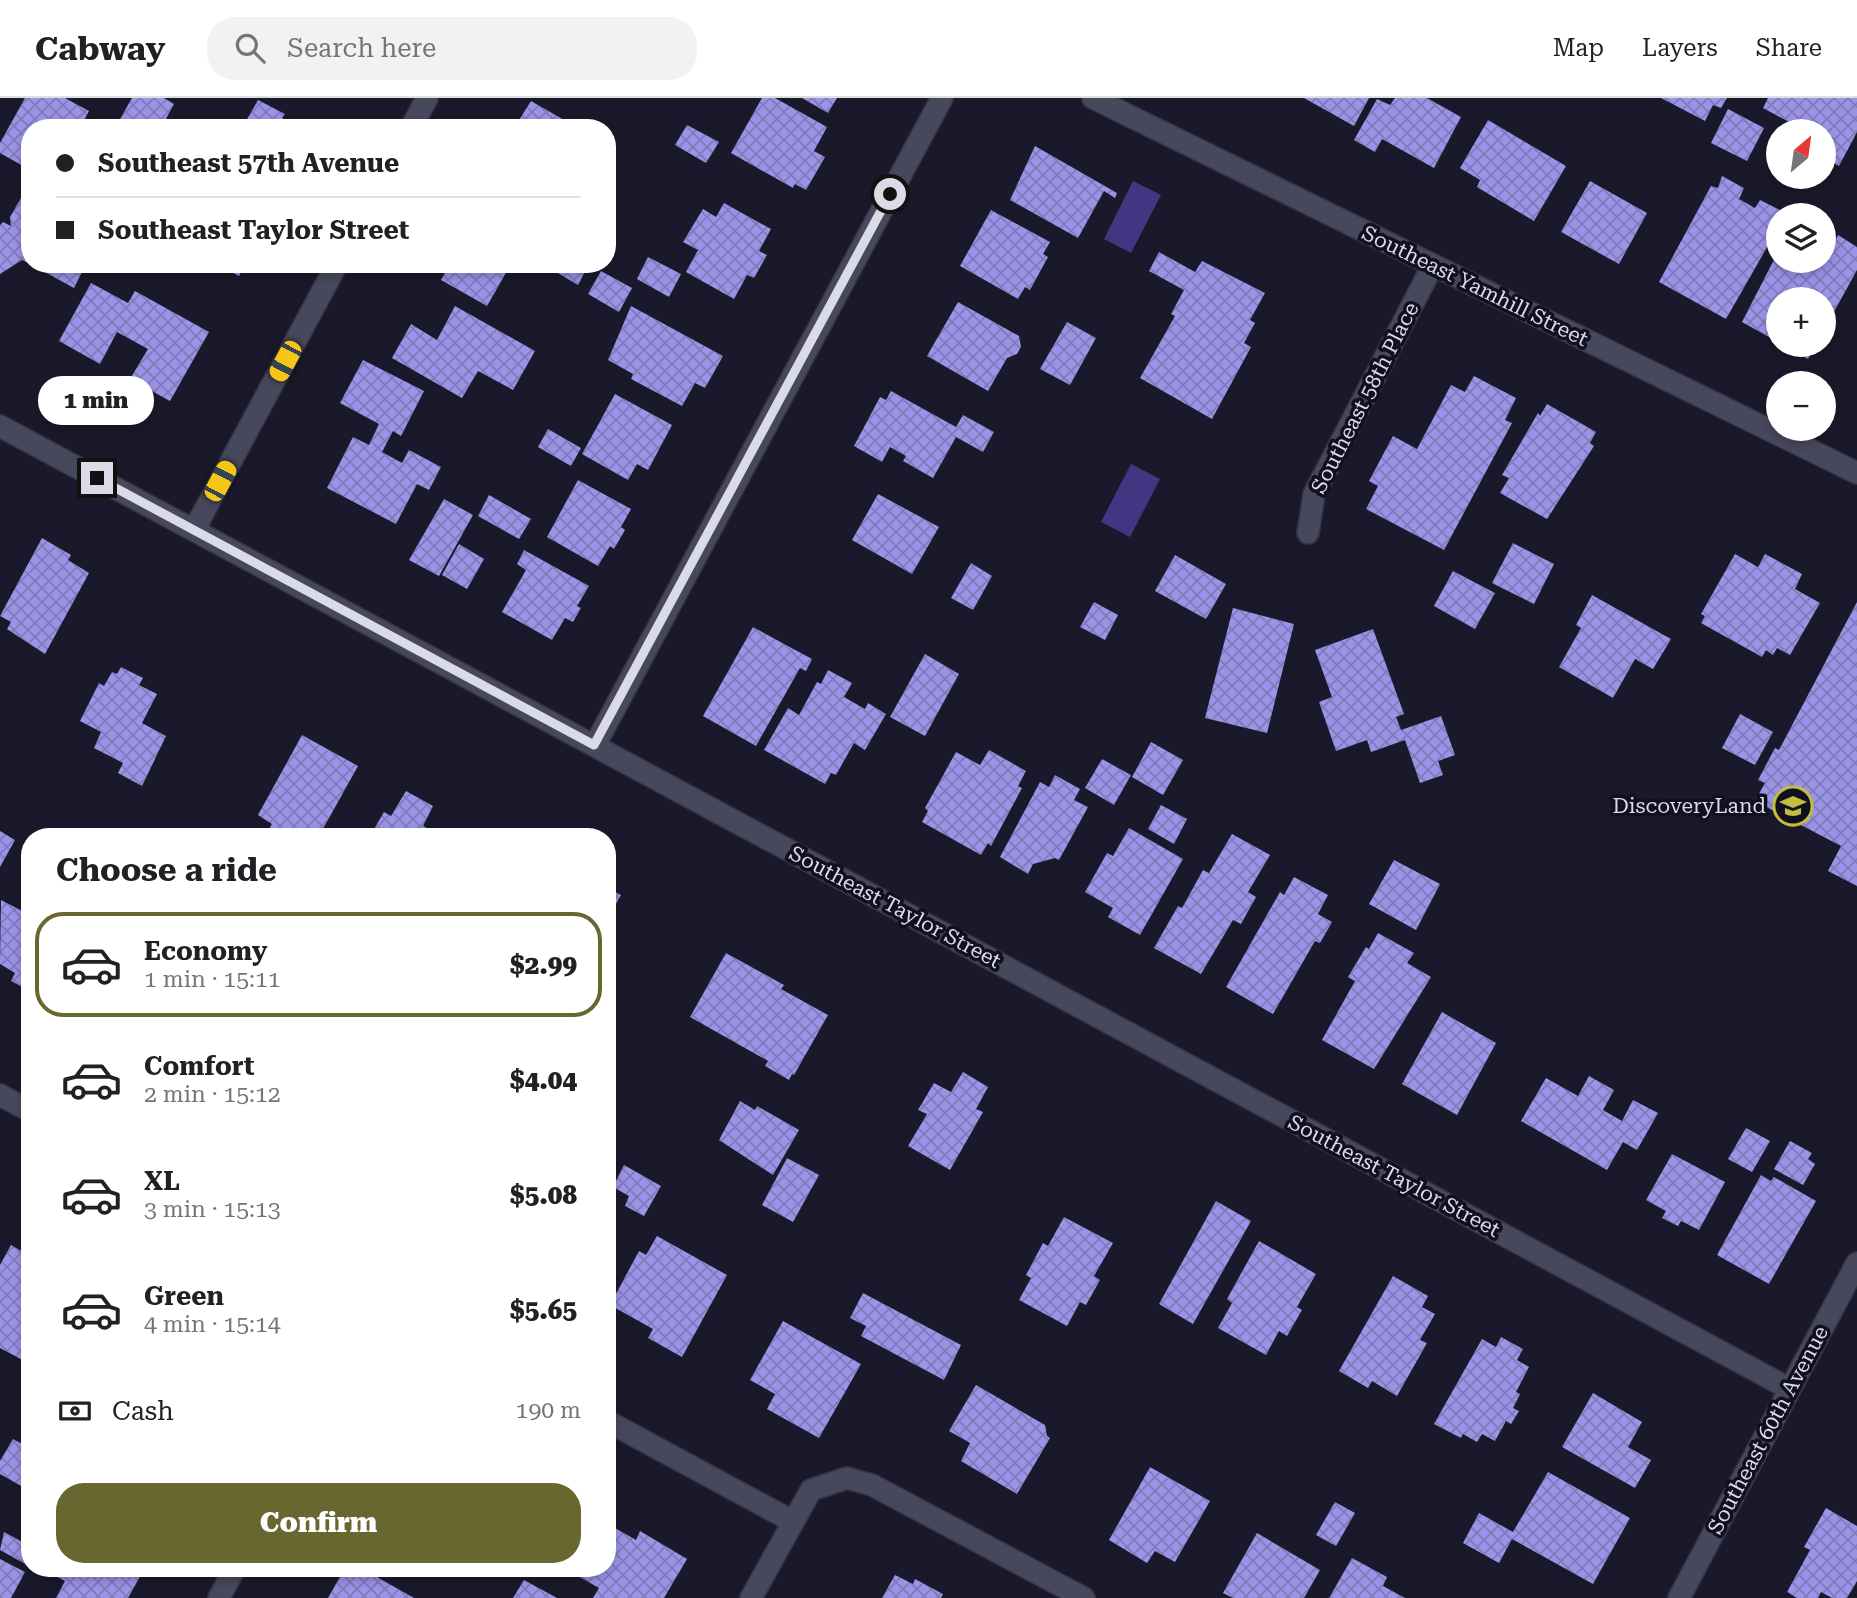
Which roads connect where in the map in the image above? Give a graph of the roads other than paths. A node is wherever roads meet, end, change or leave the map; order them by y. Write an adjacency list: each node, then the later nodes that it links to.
1 (427, 98): 4 (street)
2 (942, 98): 11 (street)
3 (1093, 98): 5 (street, Southeast Yamhill Street)
4 (416, 119)
5 (1433, 265): 8 (street, Southeast Yamhill Street); 10 (street, Southeast 58th Place)
6 (332, 273): 9 (street)
7 (0, 426): 9 (street, Southeast Taylor Street)
8 (1857, 472)
9 (194, 530): 11 (street, Southeast Taylor Street)
10 (1308, 533)
11 (594, 745): 15 (street, Southeast Taylor Street)
12 (0, 1094): 13 (street)
13 (21, 1106)
14 (1857, 1263): 15 (street, Southeast 60th Avenue)
15 (1790, 1389): 22 (street, Southeast 60th Avenue)
16 (616, 1426): 17 (street)
17 (792, 1521): 20 (street); 21 (street)
18 (230, 1577): 19 (street)
19 (219, 1598)
20 (751, 1598)
21 (1084, 1598)
22 (1679, 1598)

